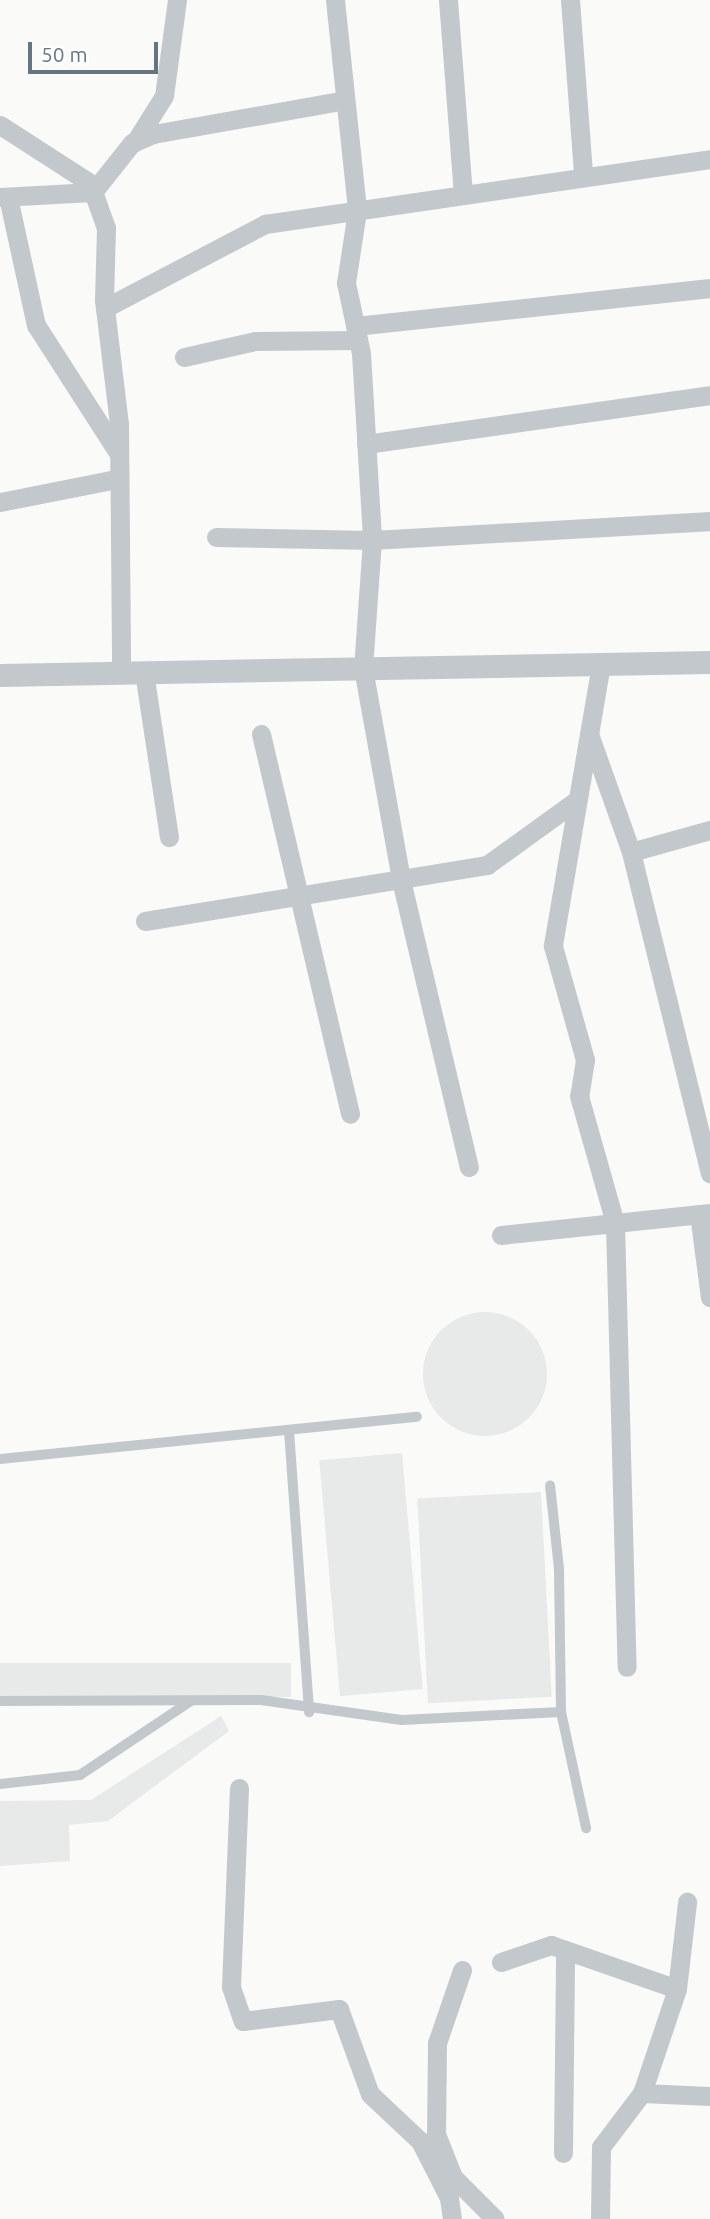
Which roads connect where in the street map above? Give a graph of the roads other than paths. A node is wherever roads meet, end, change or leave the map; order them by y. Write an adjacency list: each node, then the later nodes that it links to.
1 (177, 0): 7 (street)
2 (335, 0): 5 (street)
3 (448, 0): 11 (street)
4 (570, 0): 9 (street)
5 (345, 100): 7 (street); 13 (street)
6 (0, 124): 10 (street)
7 (135, 142): 10 (street)
8 (710, 159): 9 (street)
9 (583, 174): 11 (street)
10 (93, 192): 12 (street); 15 (street)
11 (463, 194): 13 (street)
12 (4, 197): 20 (street)
13 (356, 211): 15 (street); 16 (street)
14 (710, 288): 16 (street)
15 (105, 308): 20 (street)
16 (357, 333): 17 (street); 19 (street)
17 (184, 358)
18 (710, 395): 19 (street)
19 (366, 444): 25 (street)
20 (117, 451): 21 (street)
21 (116, 480): 22 (street); 29 (street)
22 (0, 502)
23 (710, 521): 25 (street)
24 (216, 537): 25 (street)
25 (372, 540): 28 (street)
26 (710, 662): 27 (street)
27 (601, 664): 28 (street); 31 (street)
28 (363, 668): 29 (street); 37 (street)
29 (133, 673): 30 (street); 35 (street)
30 (0, 675)
31 (589, 733): 33 (street); 36 (street)
32 (261, 734): 38 (street)
33 (576, 800): 37 (street); 44 (street)
34 (710, 830): 36 (street)
35 (169, 837)
36 (631, 852): 42 (street)
37 (401, 880): 38 (street); 41 (street)
38 (298, 897): 39 (street); 40 (street)
39 (145, 921)
40 (350, 1114)
41 (469, 1167)
42 (710, 1173)
43 (704, 1213): 44 (street); 46 (street)
44 (615, 1223): 45 (street); 51 (street)
45 (502, 1235)
46 (710, 1297)
47 (417, 1418): 48 (lane)
48 (289, 1430): 49 (lane); 54 (lane)
49 (0, 1460)
50 (550, 1485): 55 (lane)
51 (627, 1667)
52 (192, 1700): 53 (lane); 54 (lane); 56 (lane)
53 (0, 1701)
54 (309, 1712): 55 (lane)
55 (561, 1712): 58 (lane)
56 (0, 1784)
57 (239, 1788): 67 (street)
58 (586, 1828)
59 (687, 1902): 63 (street)
60 (565, 1950): 61 (street); 63 (street); 66 (street)
61 (501, 1962)
62 (462, 1970): 68 (street)
63 (677, 1989): 64 (street)
64 (642, 2093): 65 (street); 69 (street)
65 (710, 2096)
66 (563, 2153)
67 (452, 2219)
68 (495, 2219)
69 (600, 2219)

